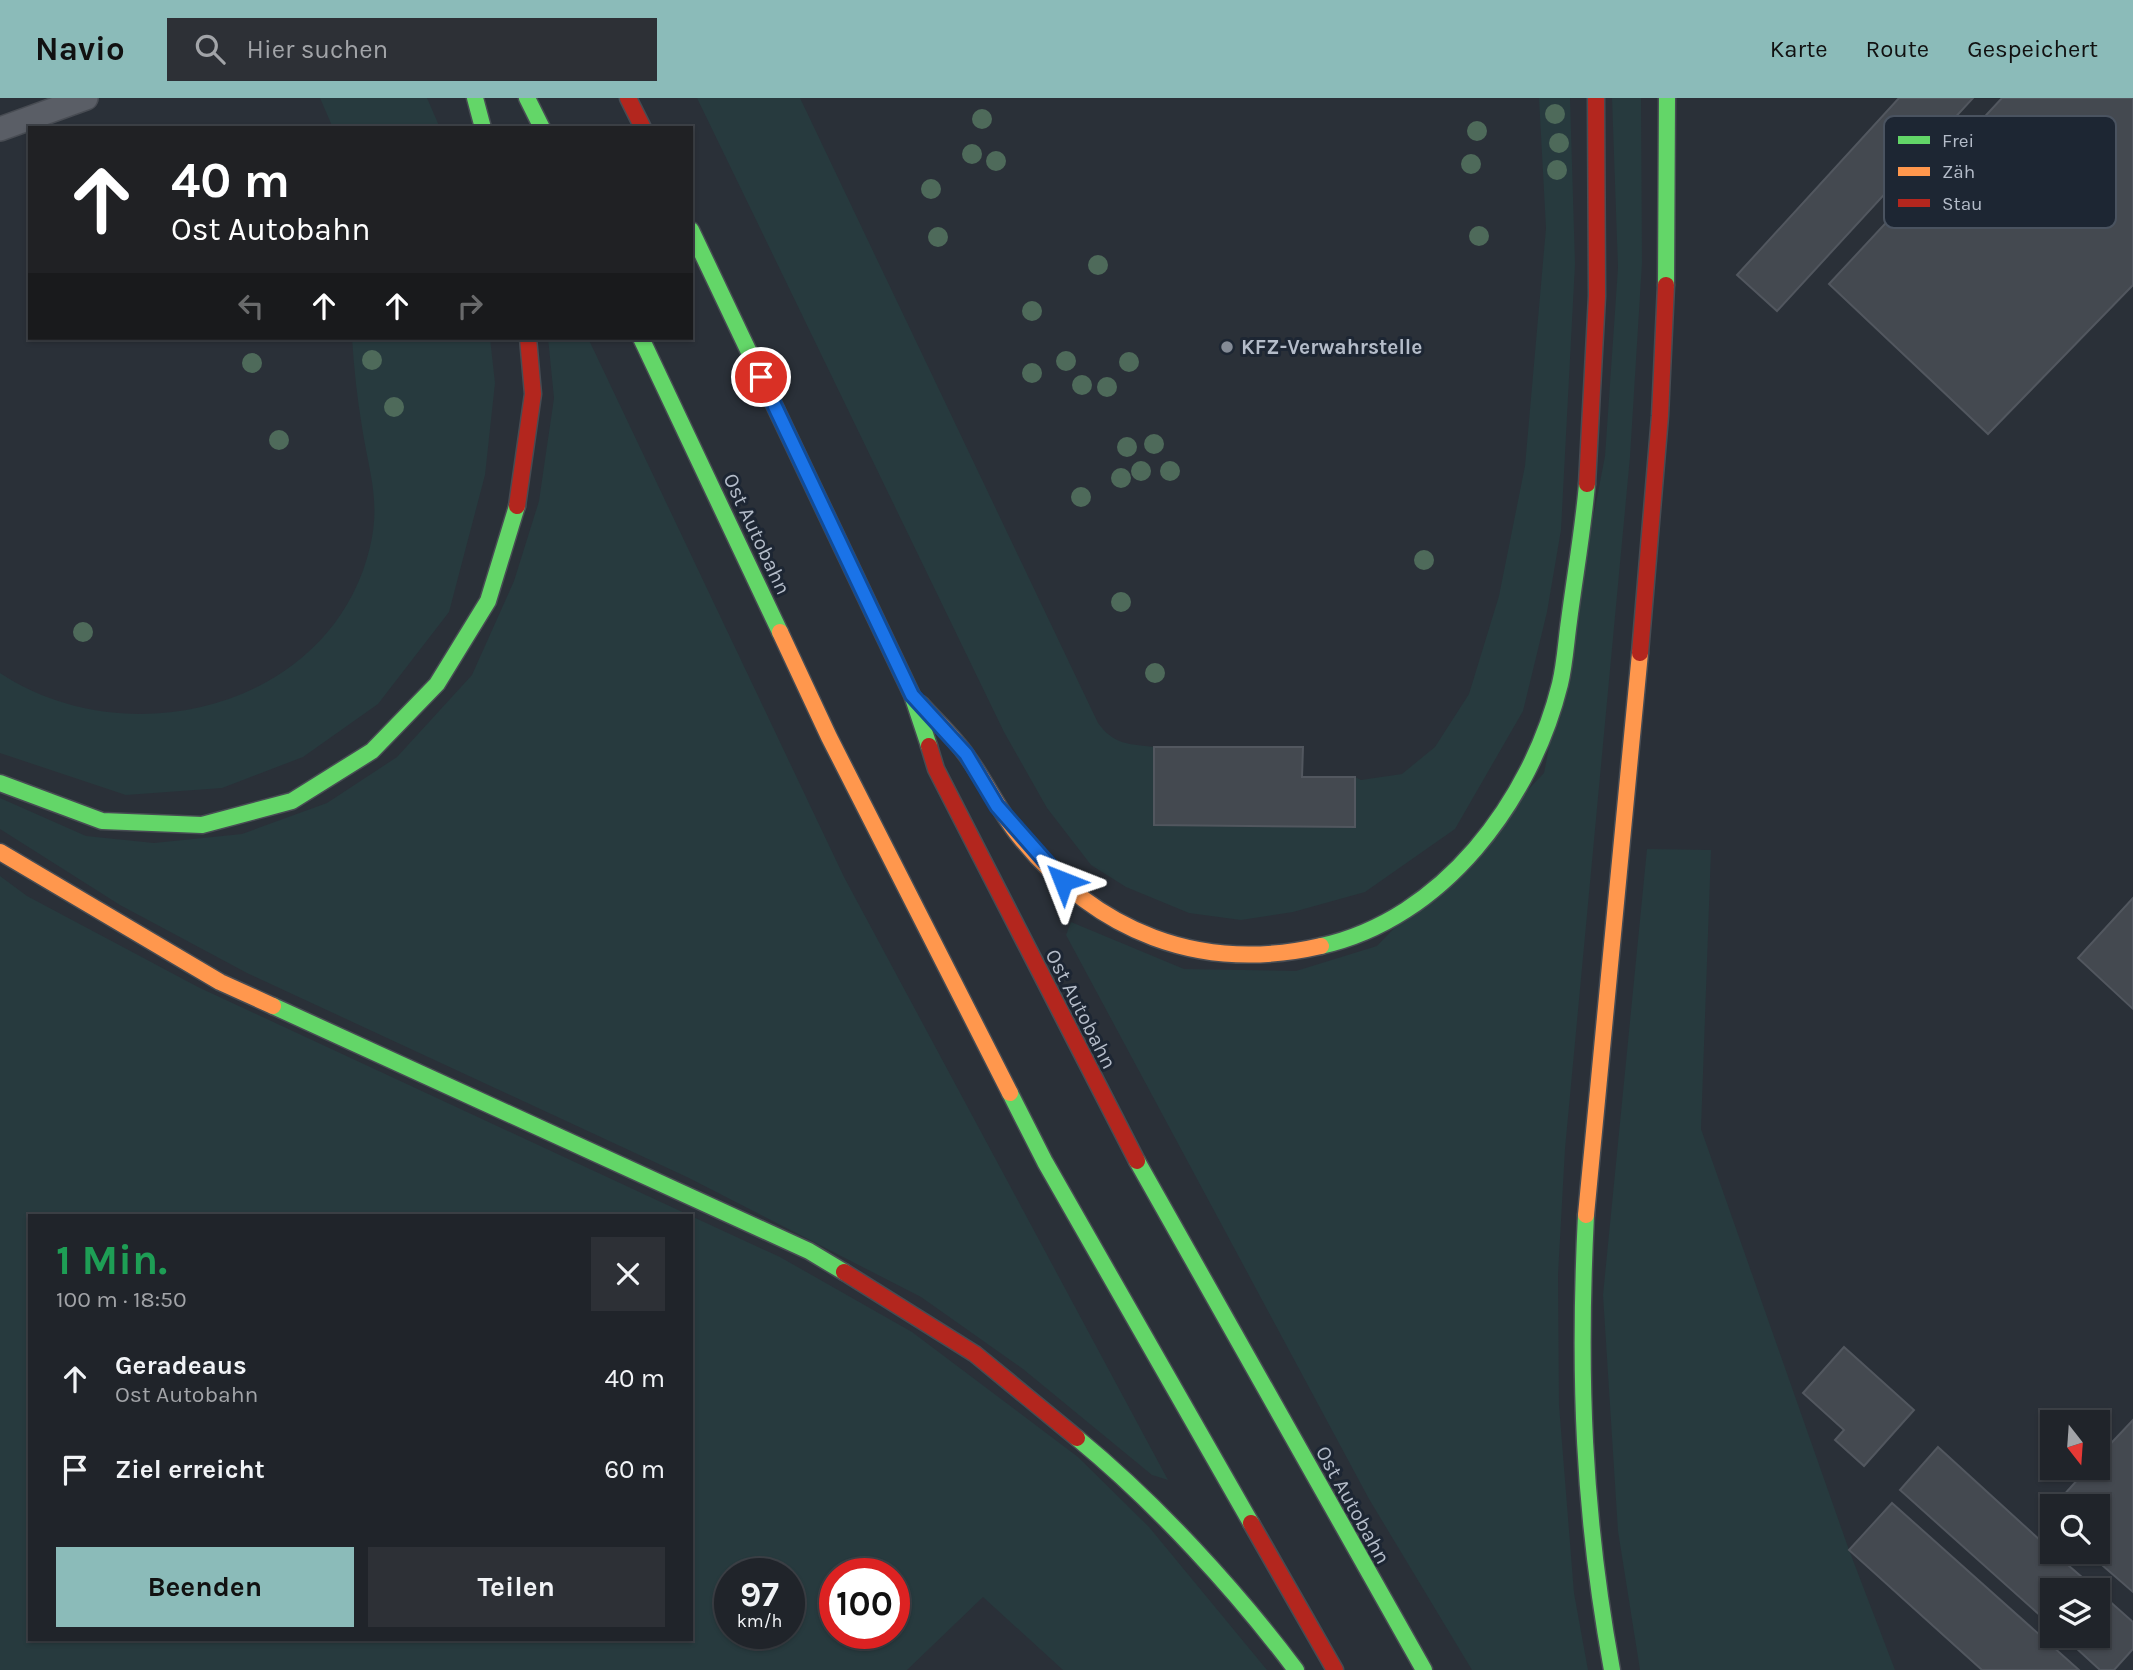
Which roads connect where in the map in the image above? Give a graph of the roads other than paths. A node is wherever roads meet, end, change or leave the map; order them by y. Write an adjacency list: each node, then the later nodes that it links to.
1 (86, 98): 10 (lane)
2 (475, 98): 7 (highway)
3 (527, 98): 8 (highway)
4 (628, 98): 9 (highway)
5 (1596, 98): 14 (highway)
6 (1667, 98): 20 (highway)
7 (482, 126)
8 (541, 126)
9 (641, 126)
10 (0, 129)
11 (693, 234): 14 (highway, Ost Autobahn)
12 (528, 340): 15 (highway)
13 (643, 340): 18 (highway, Ost Autobahn)
14 (912, 695): 19 (highway, Ost Autobahn)
15 (0, 783)
16 (0, 852): 17 (highway)
17 (1296, 1670)
18 (1335, 1670)
19 (1424, 1670)
20 (1612, 1670)

